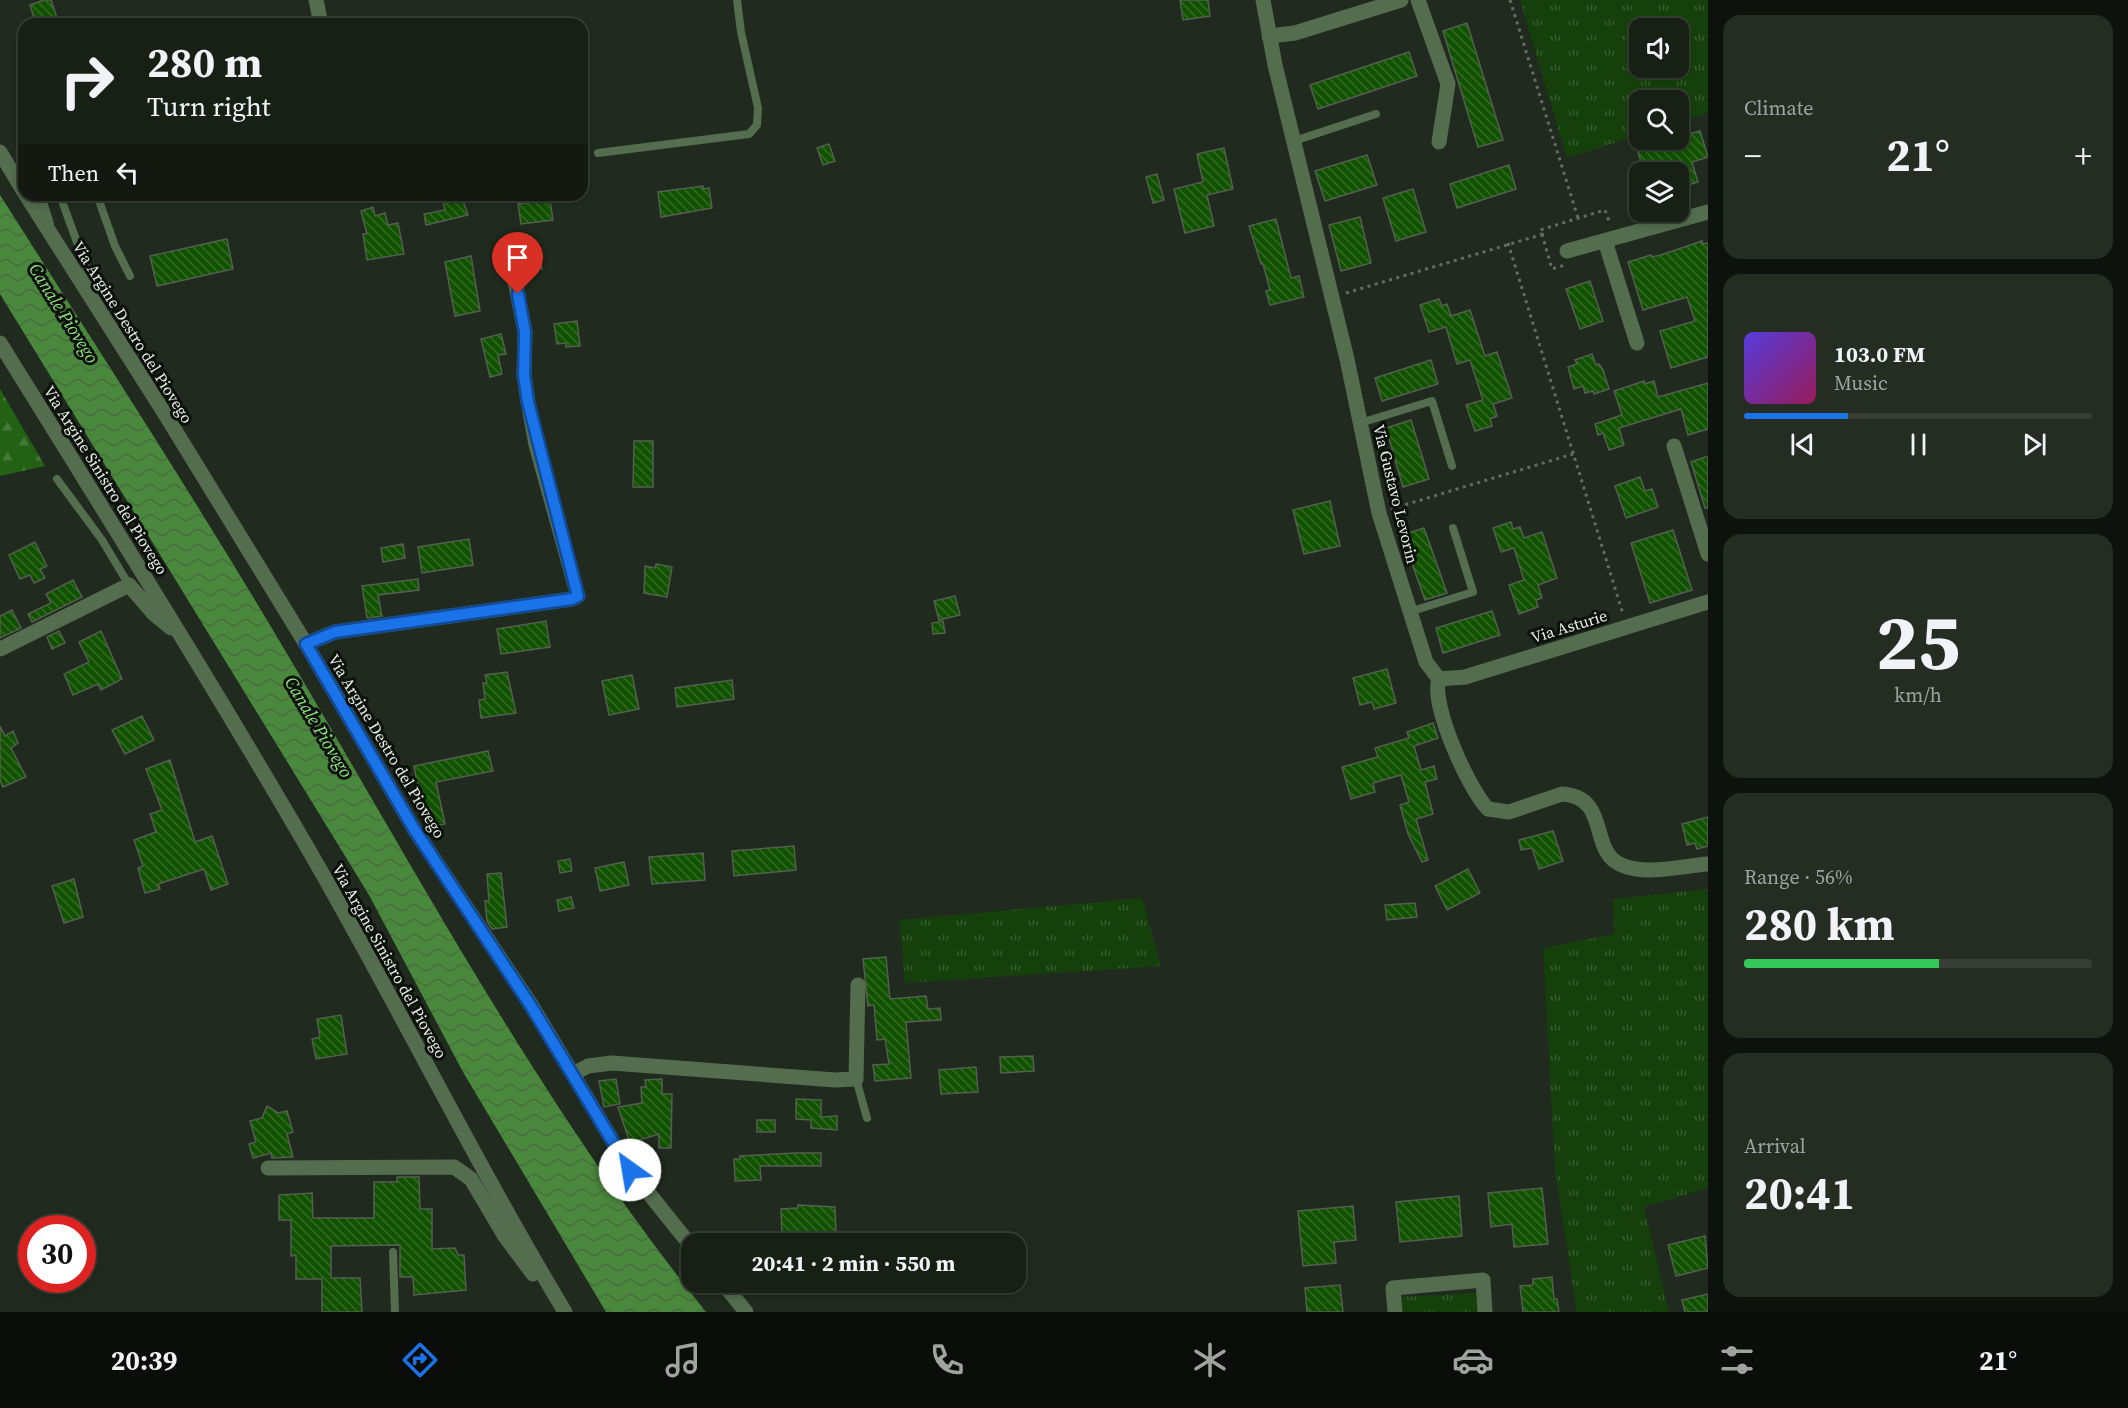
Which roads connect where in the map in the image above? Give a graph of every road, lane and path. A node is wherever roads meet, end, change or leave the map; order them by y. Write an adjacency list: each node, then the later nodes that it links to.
1 (316, 0): 7 (street)
2 (737, 0): 13 (lane)
3 (1263, 0): 8 (street, Via Gustavo Levorin)
4 (1401, 0): 8 (street)
5 (1418, 0): 11 (street)
6 (1510, 0): 20 (path)
7 (320, 18)
8 (1269, 36): 10 (street, Via Gustavo Levorin)
9 (1376, 114): 10 (lane)
10 (1294, 141): 32 (street, Via Gustavo Levorin)
11 (1439, 142)
12 (0, 152): 14 (street, Via Argine Destro del Piovego)
13 (598, 153)
14 (18, 182)
15 (29, 201): 24 (street, Via Argine Destro del Piovego)
16 (42, 201): 24 (lane)
17 (62, 201): 29 (lane)
18 (99, 201): 26 (lane)
19 (1708, 212): 22 (street)
20 (1578, 218): 21 (path); 22 (path)
21 (1542, 234): 23 (path); 25 (path)
22 (1610, 239): 25 (street); 31 (street)
23 (1508, 243): 28 (path); 34 (path)
24 (63, 255): 29 (street, Via Argine Destro del Piovego)
25 (1570, 257)
26 (130, 276)
27 (514, 276): 45 (street)
28 (1340, 294)
29 (90, 299): 45 (street, Via Argine Destro del Piovego)
30 (0, 343): 44 (street, Via Argine Sinistro del Piovego)
31 (1637, 343)
32 (1360, 423): 35 (lane); 42 (street, Via Gustavo Levorin)
33 (1674, 446): 39 (street)
34 (1573, 453): 37 (path); 43 (path)
35 (1452, 466)
36 (57, 479): 40 (lane, Via Argine Sinistro del Piovego)
37 (1386, 511)
38 (1453, 528): 42 (lane)
39 (1708, 554)
40 (129, 585): 44 (street, Via Argine Sinistro del Piovego); 46 (street)
41 (1708, 602): 43 (street, Via Asturie)
42 (1409, 612): 47 (street, Via Gustavo Levorin)
43 (1627, 627): 47 (street, Via Asturie)
44 (181, 636): 57 (street, Via Argine Sinistro del Piovego)
45 (306, 644): 50 (street, Via Argine Destro del Piovego)
46 (0, 649)
47 (1439, 679): 48 (street)
48 (1708, 864)
49 (858, 986): 51 (street)
50 (573, 1074): 51 (street); 54 (street, Via Argine Destro del Piovego)
51 (856, 1079): 52 (lane)
52 (867, 1118)
53 (268, 1168): 57 (street, Via Argine Sinistro del Piovego)
54 (681, 1233)
55 (393, 1252): 58 (lane)
56 (731, 1293): 59 (street)
57 (564, 1310)
58 (394, 1312)
59 (746, 1312)
60 (1395, 1312): 61 (street)
61 (1485, 1312)

